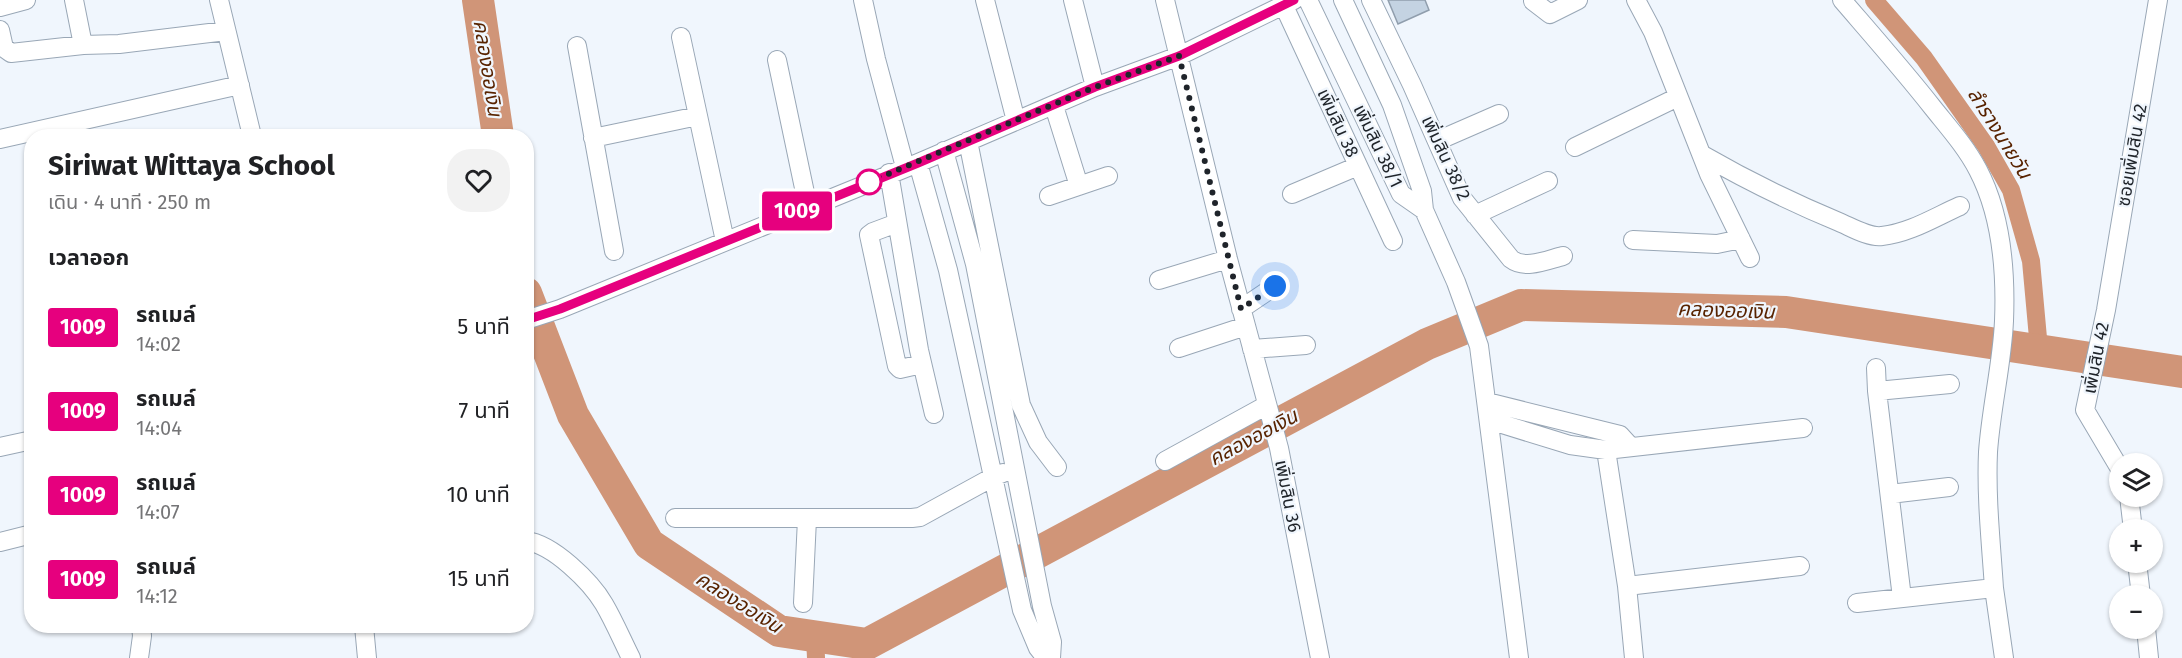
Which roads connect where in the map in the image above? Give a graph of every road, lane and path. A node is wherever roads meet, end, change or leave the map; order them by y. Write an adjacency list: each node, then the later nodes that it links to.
1 (26, 0): 17 (street)
2 (74, 0): 21 (street)
3 (219, 0): 19 (street)
4 (863, 0): 45 (street)
5 (985, 0): 31 (street)
6 (1073, 0): 26 (street)
7 (1165, 0): 23 (street, เพิ่มสิน 36)
8 (1308, 0): 41 (street, เพิ่มสิน 38/1)
9 (1343, 0): 37 (street, เพิ่มสิน 38/1)
10 (1371, 0): 39 (street, เพิ่มสิน 38/2)
11 (1578, 0): 15 (street)
12 (1636, 0): 27 (street)
13 (1842, 0): 99 (street)
14 (2158, 0): 66 (street, ซอยเพิ่มสิน 42)
15 (1533, 1)
16 (1283, 3): 23 (street); 44 (street, เพิ่มสิน 38)
17 (0, 7)
18 (0, 30): 21 (street)
19 (226, 31): 21 (street); 25 (street)
20 (681, 37): 30 (street)
21 (83, 45)
22 (577, 46): 35 (street)
23 (1179, 56): 26 (street); 63 (street, เพิ่มสิน 36)
24 (777, 60): 52 (street)
25 (240, 85): 32 (street); 33 (street)
26 (1095, 87): 28 (street)
27 (1678, 97): 40 (street); 43 (street)
28 (1054, 106): 31 (street); 48 (street)
29 (1499, 114): 39 (street)
30 (698, 116): 35 (street); 58 (street)
31 (1016, 121): 38 (street)
32 (44, 129)
33 (250, 129)
34 (24, 134): 36 (street)
35 (593, 138): 60 (street)
36 (0, 139)
37 (1404, 140): 41 (street); 53 (street, เพิ่มสิน 38/1)
38 (968, 141): 42 (street); 87 (street)
39 (1437, 141): 54 (street, เพิ่มสิน 38/2)
40 (1575, 147)
41 (1379, 149): 53 (street, เพิ่มสิน 38/1)
42 (944, 151): 45 (street); 88 (street)
43 (1701, 154): 51 (street); 56 (street)
44 (1358, 166): 49 (street); 59 (street, เพิ่มสิน 38)
45 (904, 168): 52 (street); 55 (street); 89 (street)
46 (1108, 176): 48 (street)
47 (1548, 181): 54 (street)
48 (1079, 186): 50 (street)
49 (1292, 194)
50 (1049, 196)
51 (1960, 206)
52 (808, 207): 58 (street)
53 (1424, 210): 76 (street)
54 (1475, 215): 61 (street, เพิ่มสิน 38/2)
55 (897, 223): 72 (street); 72 (street)
56 (1741, 239): 57 (street); 62 (street)
57 (1633, 240)
58 (725, 241): 67 (street)
59 (1393, 241)
60 (614, 251)
61 (1563, 256)
62 (1750, 258)
63 (1228, 259): 64 (street); 68 (street, เพิ่มสิน 36)
64 (1159, 280)
65 (1275, 286): 68 (street)
66 (2106, 310): 85 (street, เพิ่มสิน 42)
67 (534, 317)
68 (1243, 317): 70 (street); 71 (street, เพิ่มสิน 36)
69 (1306, 345): 71 (street)
70 (1179, 348)
71 (1252, 349): 77 (street, เพิ่มสิน 36)
72 (922, 364): 78 (street)
73 (1876, 368): 75 (street)
74 (1950, 384): 75 (street)
75 (1877, 391): 91 (street)
76 (1487, 402): 79 (street); 82 (street)
77 (1268, 407): 86 (street); 110 (street, เพิ่มสิน 36)
78 (934, 414)
79 (1489, 420): 84 (street); 111 (street)
80 (1803, 428): 82 (street)
81 (24, 442): 83 (street)
82 (1630, 446): 84 (street)
83 (0, 447)
84 (1606, 450): 98 (street)
85 (2111, 453)
86 (1165, 461)
87 (1057, 467)
88 (1016, 468): 89 (street); 109 (street)
89 (993, 477): 93 (street); 109 (street)
90 (1949, 487): 91 (street)
91 (1890, 494): 100 (street)
92 (675, 518): 93 (street)
93 (807, 519): 101 (street)
94 (24, 536): 95 (street)
95 (0, 542)
96 (534, 543): 108 (street)
97 (1800, 566): 98 (street)
98 (1627, 586): 112 (street)
99 (1994, 588): 100 (street); 113 (street)
100 (1902, 598): 102 (street)
101 (803, 603)
102 (1857, 603)
103 (142, 633): 106 (street)
104 (365, 633): 107 (street)
105 (2147, 639): 114 (street)
106 (139, 658)
107 (367, 658)
108 (631, 658)
109 (1048, 658)
110 (1320, 658)
111 (1519, 658)
112 (1634, 658)
113 (2004, 658)
114 (2149, 658)

